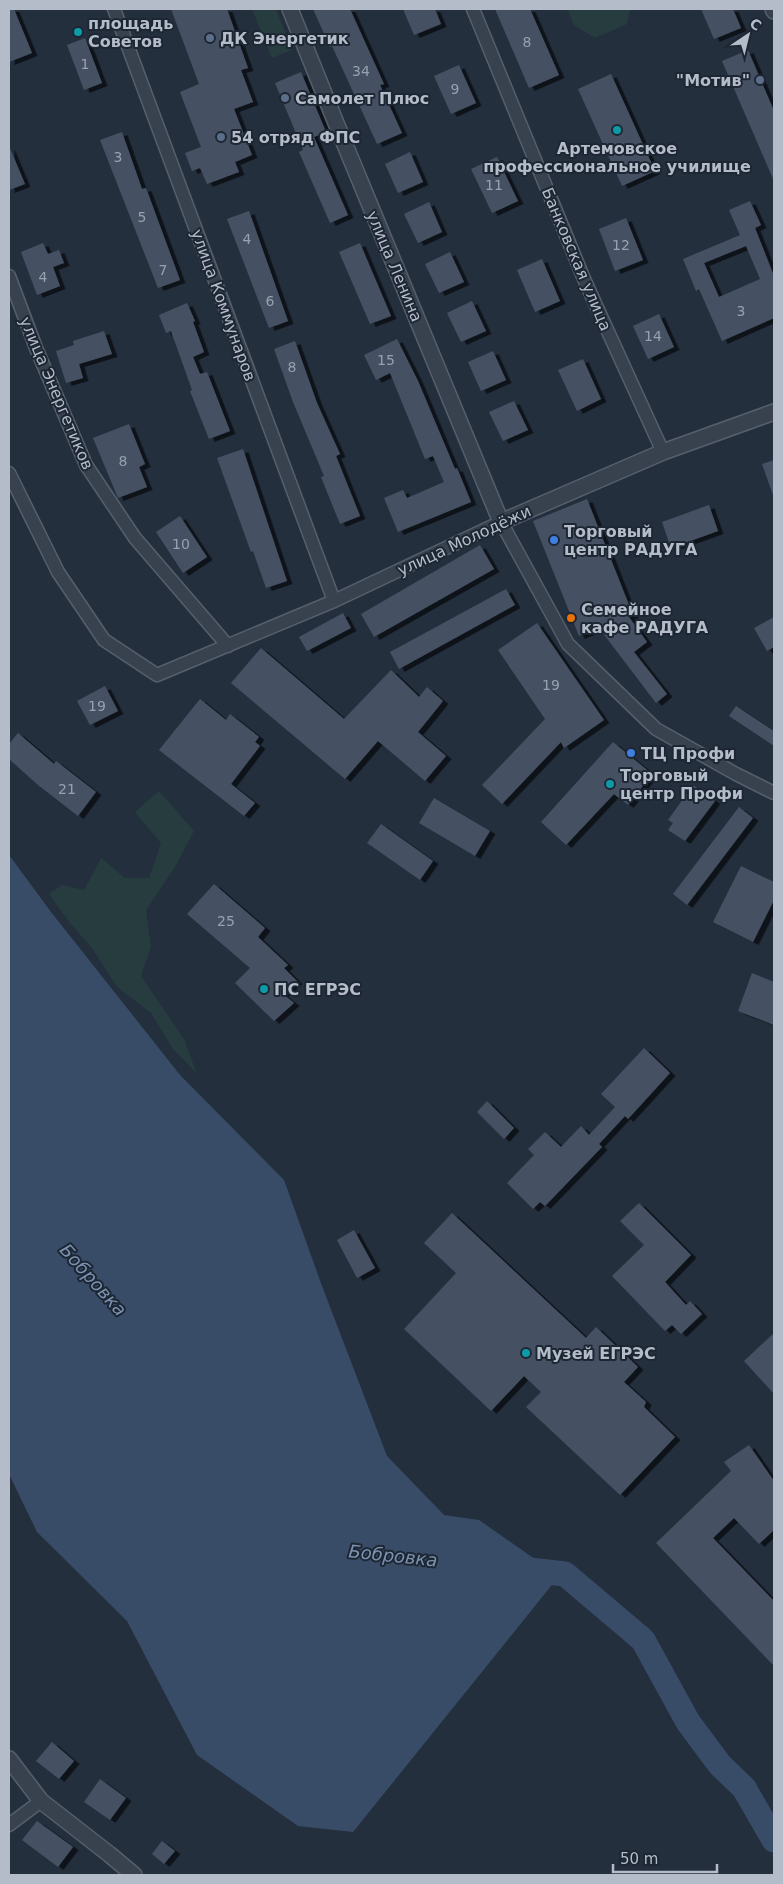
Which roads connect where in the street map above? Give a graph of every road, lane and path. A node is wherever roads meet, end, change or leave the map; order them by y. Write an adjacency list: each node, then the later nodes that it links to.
1 (114, 9): 9 (street, улица Коммунаров)
2 (290, 9): 8 (street, улица Ленина)
3 (473, 9): 6 (street, Банковская улица)
4 (9, 276): 10 (street, улица Энергетиков)
5 (774, 412): 6 (street, улица Молодёжи)
6 (663, 452): 8 (street, улица Молодёжи)
7 (9, 473): 10 (street, улица Молодёжи)
8 (501, 522): 9 (street, улица Молодёжи); 11 (street)
9 (334, 601): 10 (street, улица Молодёжи)
10 (228, 646)
11 (774, 792)
12 (9, 1759): 13 (street)
13 (41, 1801): 14 (street); 15 (street)
14 (9, 1825)
15 (134, 1875)

